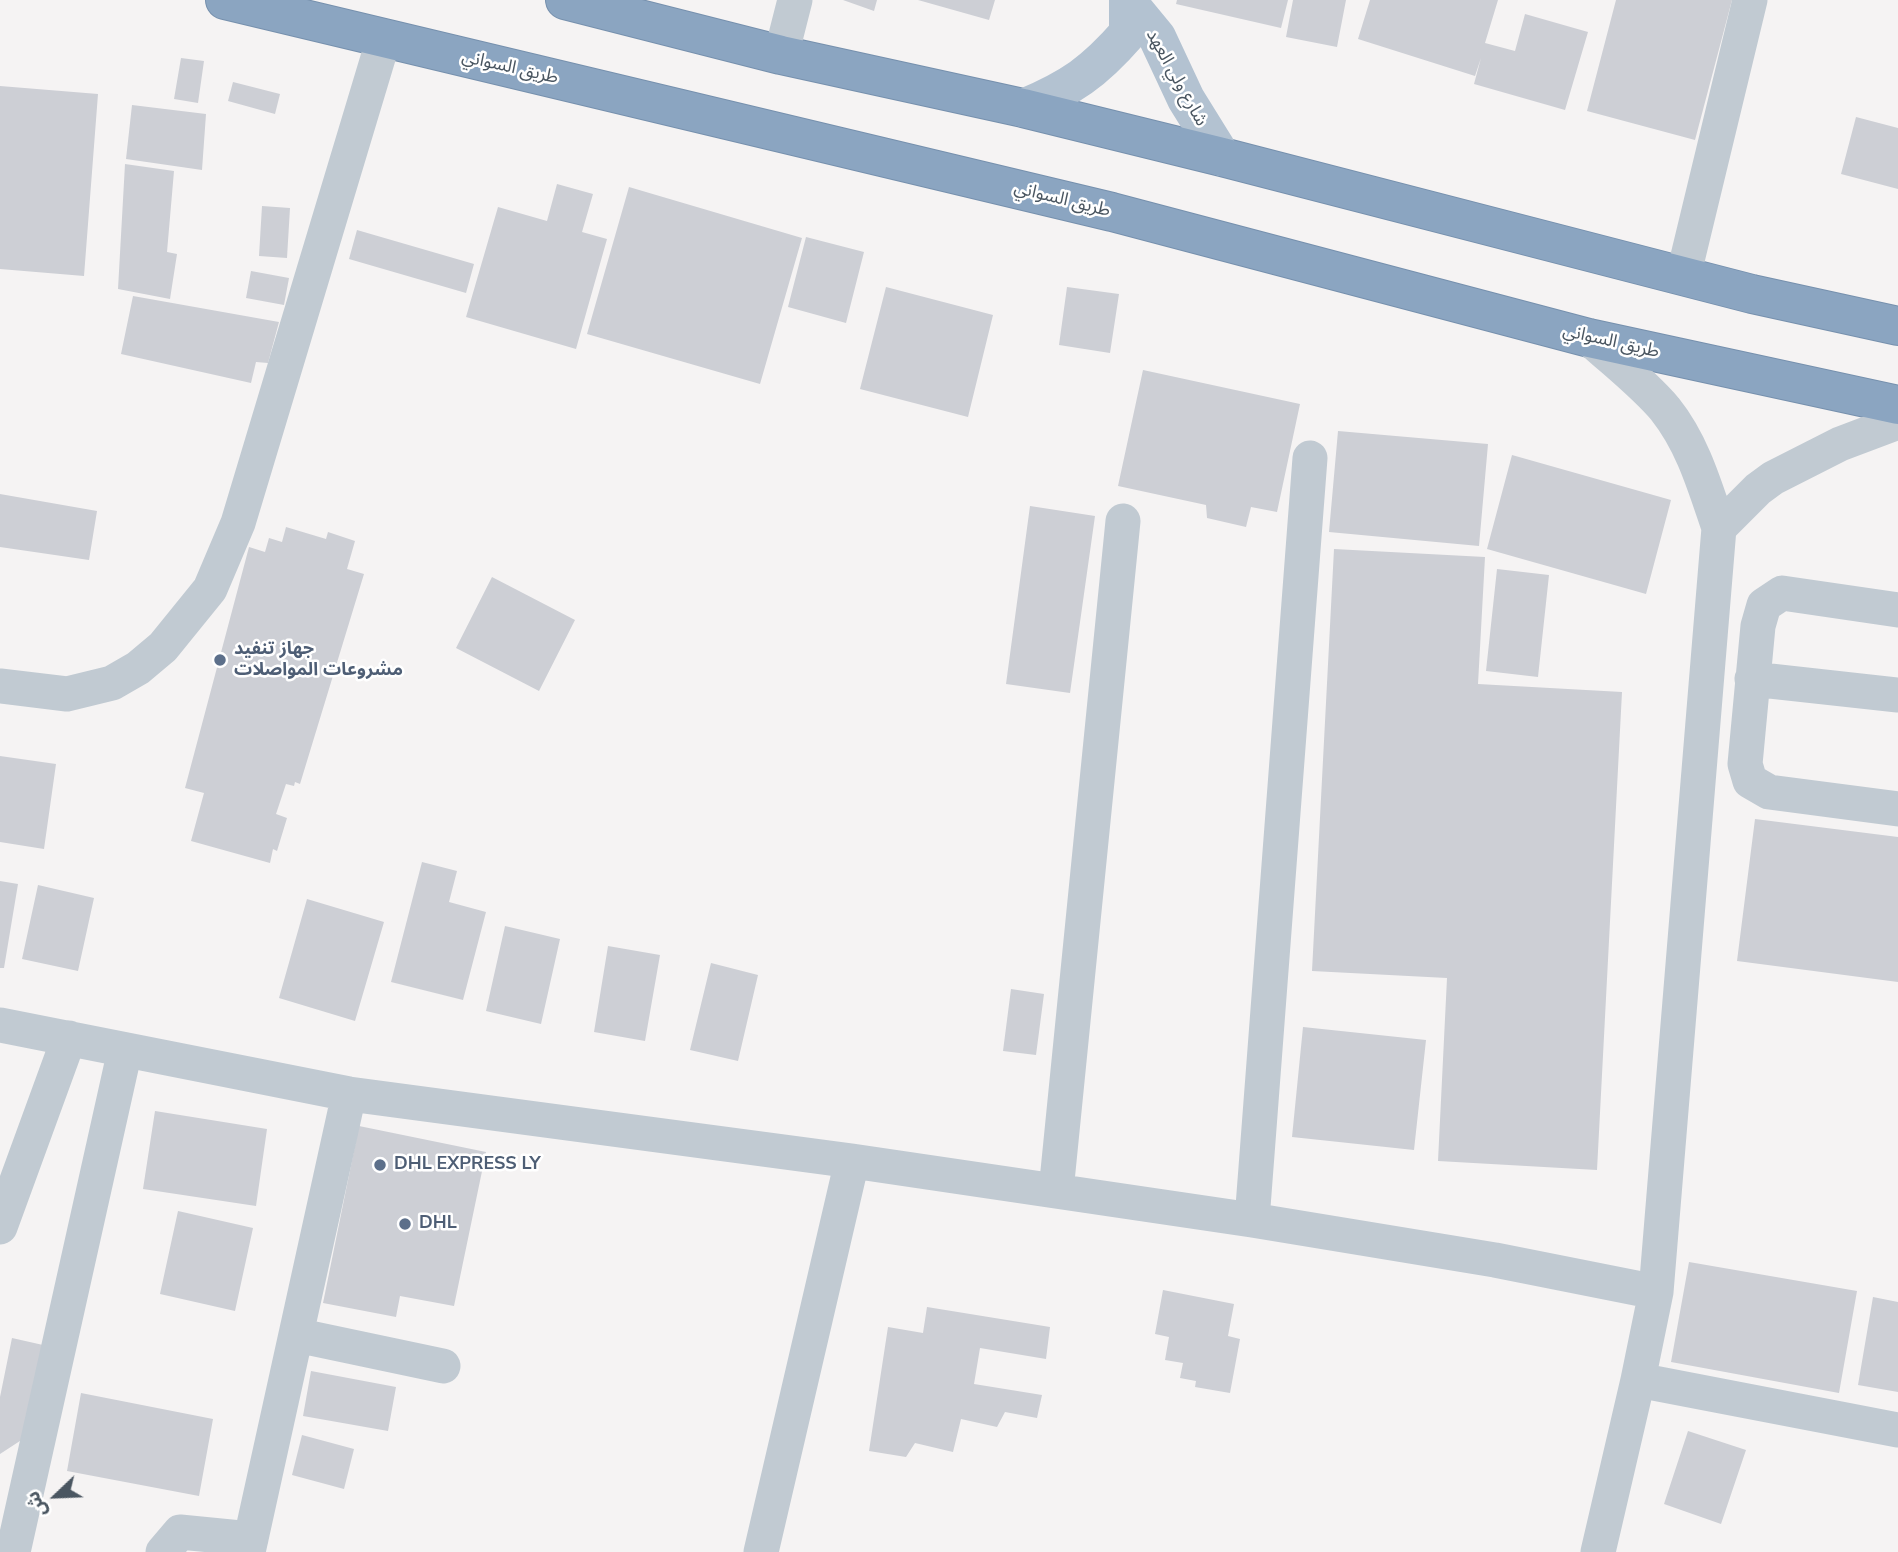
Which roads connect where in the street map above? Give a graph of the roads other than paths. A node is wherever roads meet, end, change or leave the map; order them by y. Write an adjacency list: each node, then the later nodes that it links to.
1 (225, 0): 6 (highway, طريق السواني)
2 (565, 0): 7 (highway)
3 (795, 0): 7 (street)
4 (1749, 0): 10 (street)
5 (1128, 1): 8 (main road, شارع ولي العهد); 9 (main road, شارع ولي العهد)
6 (384, 38): 12 (highway, طريق السواني); 20 (street)
7 (781, 55): 8 (highway)
8 (1023, 108): 9 (highway)
9 (1222, 157): 10 (highway)
10 (1683, 277): 11 (highway)
11 (1898, 326)
12 (1589, 338): 13 (highway, طريق السواني); 17 (street)
13 (1898, 405)
14 (1898, 422): 17 (street)
15 (1310, 458): 29 (street)
16 (1123, 521): 28 (street)
17 (1719, 528): 31 (street)
18 (1898, 610): 19 (street)
19 (1752, 679): 21 (street); 22 (street)
20 (0, 686)
21 (1898, 695)
22 (1898, 809)
23 (0, 1025): 24 (street)
24 (69, 1038): 25 (street); 30 (street)
25 (125, 1050): 26 (street); 36 (street)
26 (349, 1094): 27 (street); 32 (street)
27 (852, 1161): 28 (street); 40 (street)
28 (1056, 1191): 29 (street)
29 (1252, 1220): 31 (street)
30 (0, 1227)
31 (1656, 1292): 34 (street)
32 (296, 1335): 33 (street); 37 (street)
33 (443, 1366)
34 (1638, 1380): 35 (street); 41 (street)
35 (1898, 1430)
36 (14, 1480): 38 (street)
37 (249, 1545): 39 (street)
38 (13, 1552)
39 (163, 1552)
40 (761, 1552)
41 (1598, 1552)

